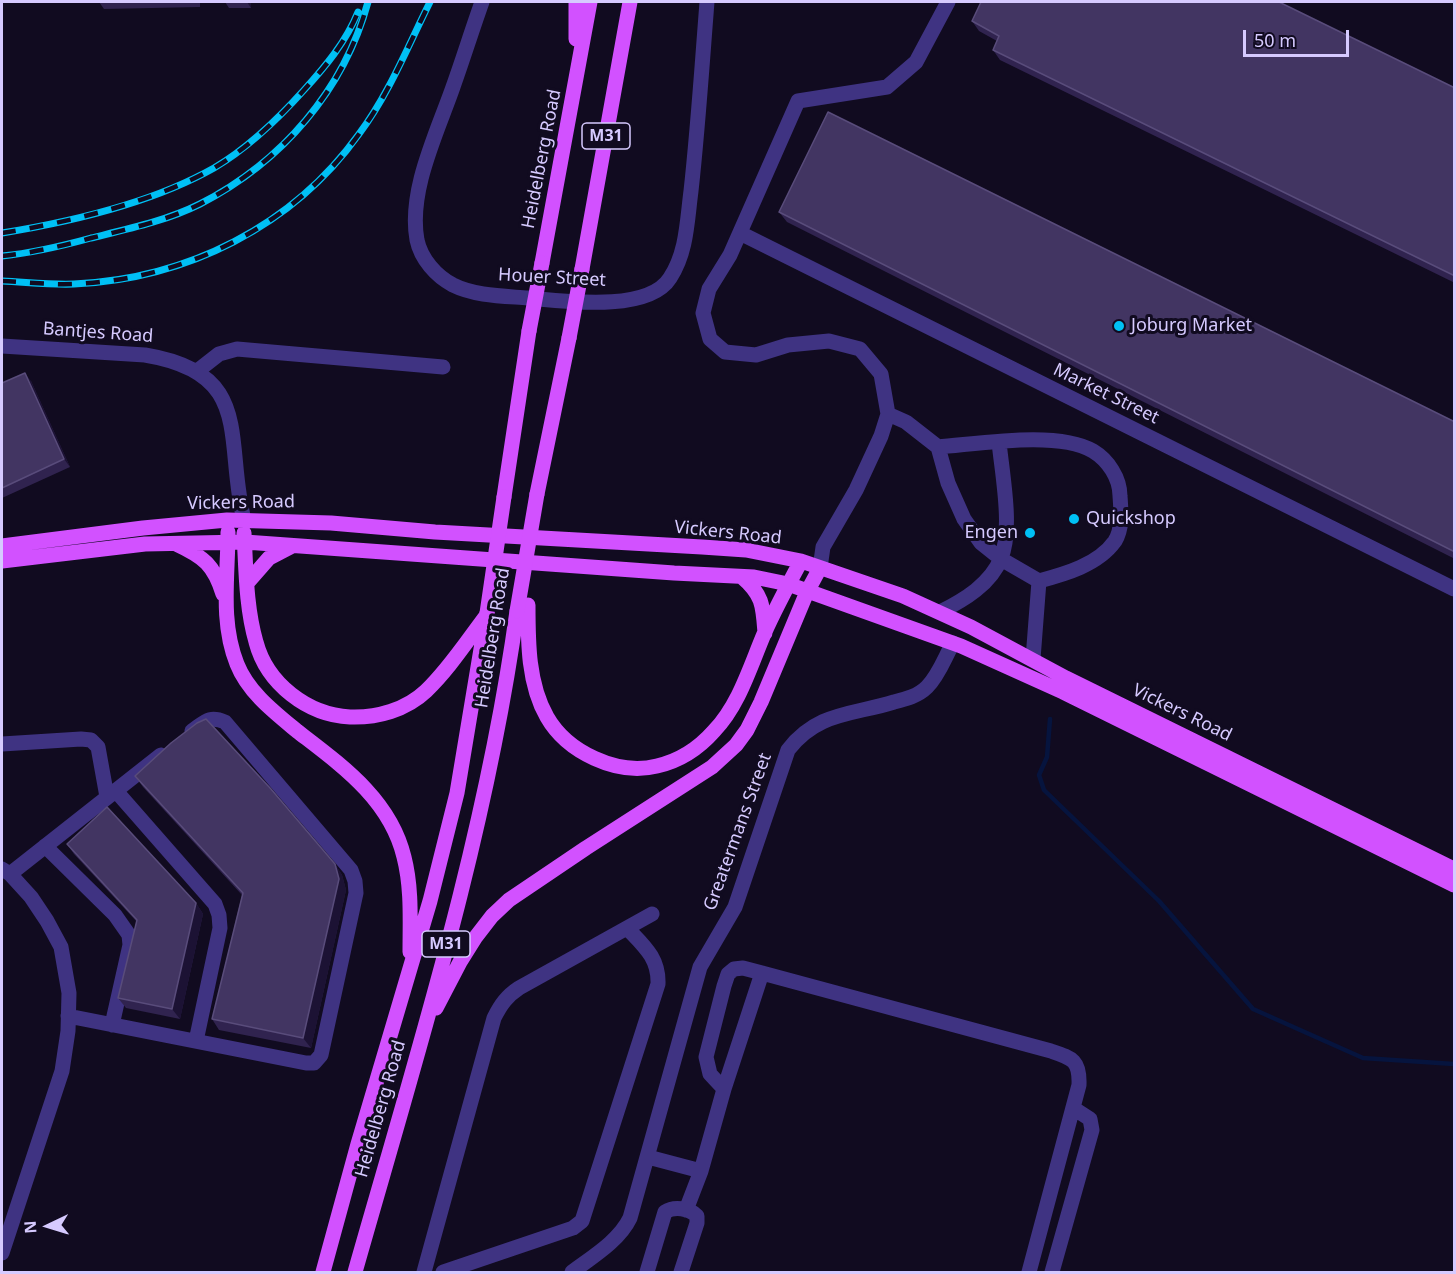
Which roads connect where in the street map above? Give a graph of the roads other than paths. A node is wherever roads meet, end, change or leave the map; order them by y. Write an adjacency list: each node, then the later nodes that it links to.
1 (482, 2): 5 (street, Houer Street)
2 (576, 2): 7 (main road)
3 (590, 2): 7 (main road, Heidelberg Road / M31)
4 (630, 2): 35 (main road, Heidelberg Road / M31, bridge)
5 (706, 2)
6 (942, 4): 8 (street)
7 (573, 99): 37 (main road, Heidelberg Road / M31, bridge)
8 (740, 233): 12 (street); 32 (street, Market Street)
9 (2, 346): 11 (street, Bantjes Road)
10 (443, 367): 11 (street)
11 (196, 372): 15 (street, Bantjes Road)
12 (888, 414): 14 (street); 23 (street)
13 (999, 442): 14 (street); 24 (street); 29 (street)
14 (938, 447): 24 (street)
15 (237, 494): 16 (street, Bantjes Road); 17 (street, Bantjes Road)
16 (227, 520): 17 (main road, Vickers Road); 19 (main road); 21 (main road, Vickers Road)
17 (244, 520): 20 (main road); 26 (main road, Vickers Road)
18 (171, 542): 19 (main road, Vickers Road); 25 (main road, Vickers Road); 34 (main road)
19 (228, 542): 20 (main road, Vickers Road); 34 (main road)
20 (245, 542): 22 (main road, Vickers Road); 30 (main road)
21 (2, 546)
22 (292, 546): 28 (main road, Vickers Road); 30 (main road)
23 (823, 547): 26 (street); 27 (street)
24 (1001, 559): 29 (street); 36 (street)
25 (2, 561)
26 (801, 561): 27 (main road, Vickers Road); 31 (main road)
27 (820, 568): 33 (main road); 36 (main road, Vickers Road)
28 (742, 577): 31 (main road, Vickers Road); 38 (main road)
29 (1039, 581): 40 (street)
30 (248, 582): 37 (main road)
31 (788, 584): 33 (main road, Vickers Road); 38 (main road)
32 (1455, 589)
33 (807, 592): 39 (main road, Vickers Road); 53 (main road)
34 (226, 603): 49 (main road)
35 (523, 608): 38 (main road); 53 (main road, Heidelberg Road / M31)
36 (940, 612): 40 (main road, Vickers Road)
37 (488, 613): 49 (main road, Heidelberg Road / M31)
38 (765, 633)
39 (953, 643): 46 (main road, Vickers Road); 57 (street, Greatermans Street)
40 (1033, 659): 44 (main road, Vickers Road)
41 (2, 744): 42 (street)
42 (111, 794): 43 (street); 54 (street); 54 (street)
43 (45, 846): 45 (street); 52 (street)
44 (1455, 869)
45 (6, 871): 51 (street)
46 (1455, 885)
47 (652, 914): 48 (street)
48 (627, 928): 63 (street); 64 (street)
49 (410, 970): 61 (main road, Heidelberg Road / M31)
50 (762, 973): 55 (street); 55 (street); 56 (street)
51 (68, 1016): 52 (street); 60 (street)
52 (112, 1024): 54 (street)
53 (423, 1032): 62 (main road, Heidelberg Road / M31)
54 (195, 1041)
55 (724, 1089): 58 (street)
56 (1073, 1108): 68 (street); 69 (street)
57 (648, 1157): 58 (street); 65 (street, Greatermans Street)
58 (701, 1170): 59 (street)
59 (686, 1210): 66 (street); 67 (street)
60 (2, 1253)
61 (323, 1272)
62 (355, 1272)
63 (424, 1272)
64 (443, 1272)
65 (572, 1272)
66 (647, 1272)
67 (681, 1272)
68 (1029, 1272)
69 (1052, 1272)

